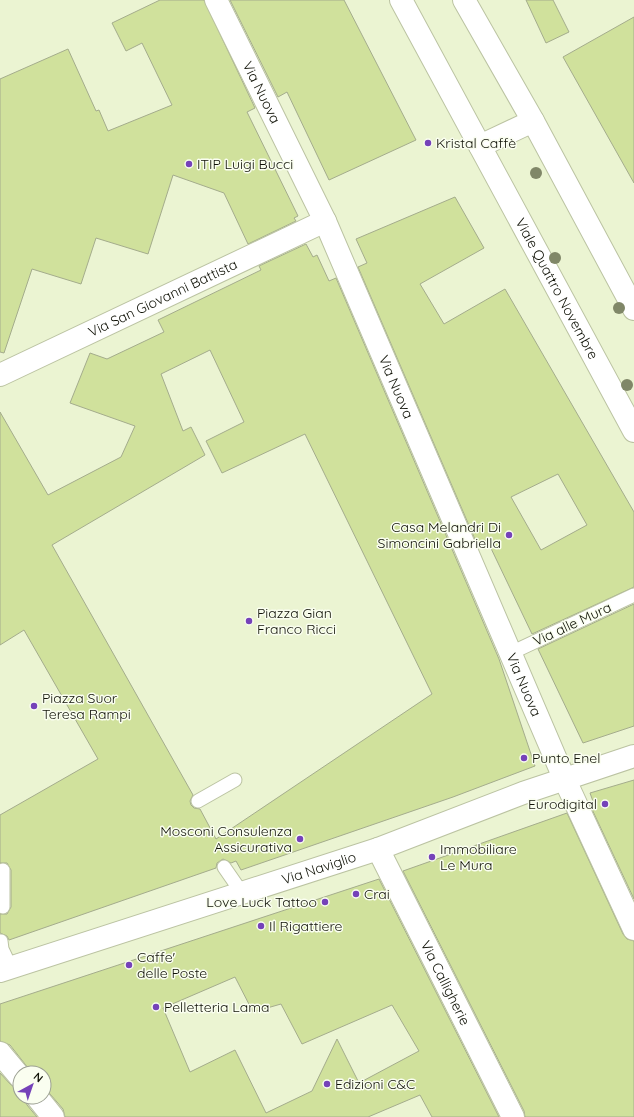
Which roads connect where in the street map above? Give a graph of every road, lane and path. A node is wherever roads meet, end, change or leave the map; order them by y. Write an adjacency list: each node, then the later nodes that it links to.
1 (216, 0): 6 (street, Via Nuova)
2 (401, 0): 5 (street, Viale Quattro Novembre)
3 (464, 0): 4 (street)
4 (533, 121): 5 (street); 7 (street)
5 (480, 146): 9 (street, Viale Quattro Novembre)
6 (325, 222): 8 (street, Via San Giovanni Battista); 11 (street, Via Nuova)
7 (634, 309)
8 (0, 374)
9 (634, 431)
10 (634, 595): 11 (lane, Via alle Mura)
11 (511, 653): 13 (street, Via Nuova)
12 (634, 756): 13 (street, Via Naviglio)
13 (564, 778): 16 (street, Via Naviglio); 21 (street, Via Nuova)
14 (234, 780): 15 (lane)
15 (198, 801)
16 (378, 849): 19 (street, Via Naviglio); 28 (street, Via Calligherie)
17 (224, 867): 19 (lane)
18 (3, 870): 20 (lane)
19 (242, 893): 23 (street, Via Naviglio)
20 (3, 907)
21 (634, 929)
22 (1, 941): 23 (lane)
23 (5, 970)
24 (0, 1053): 25 (street)
25 (12, 1067)
26 (44, 1105): 27 (street)
27 (54, 1117)
28 (513, 1117)

